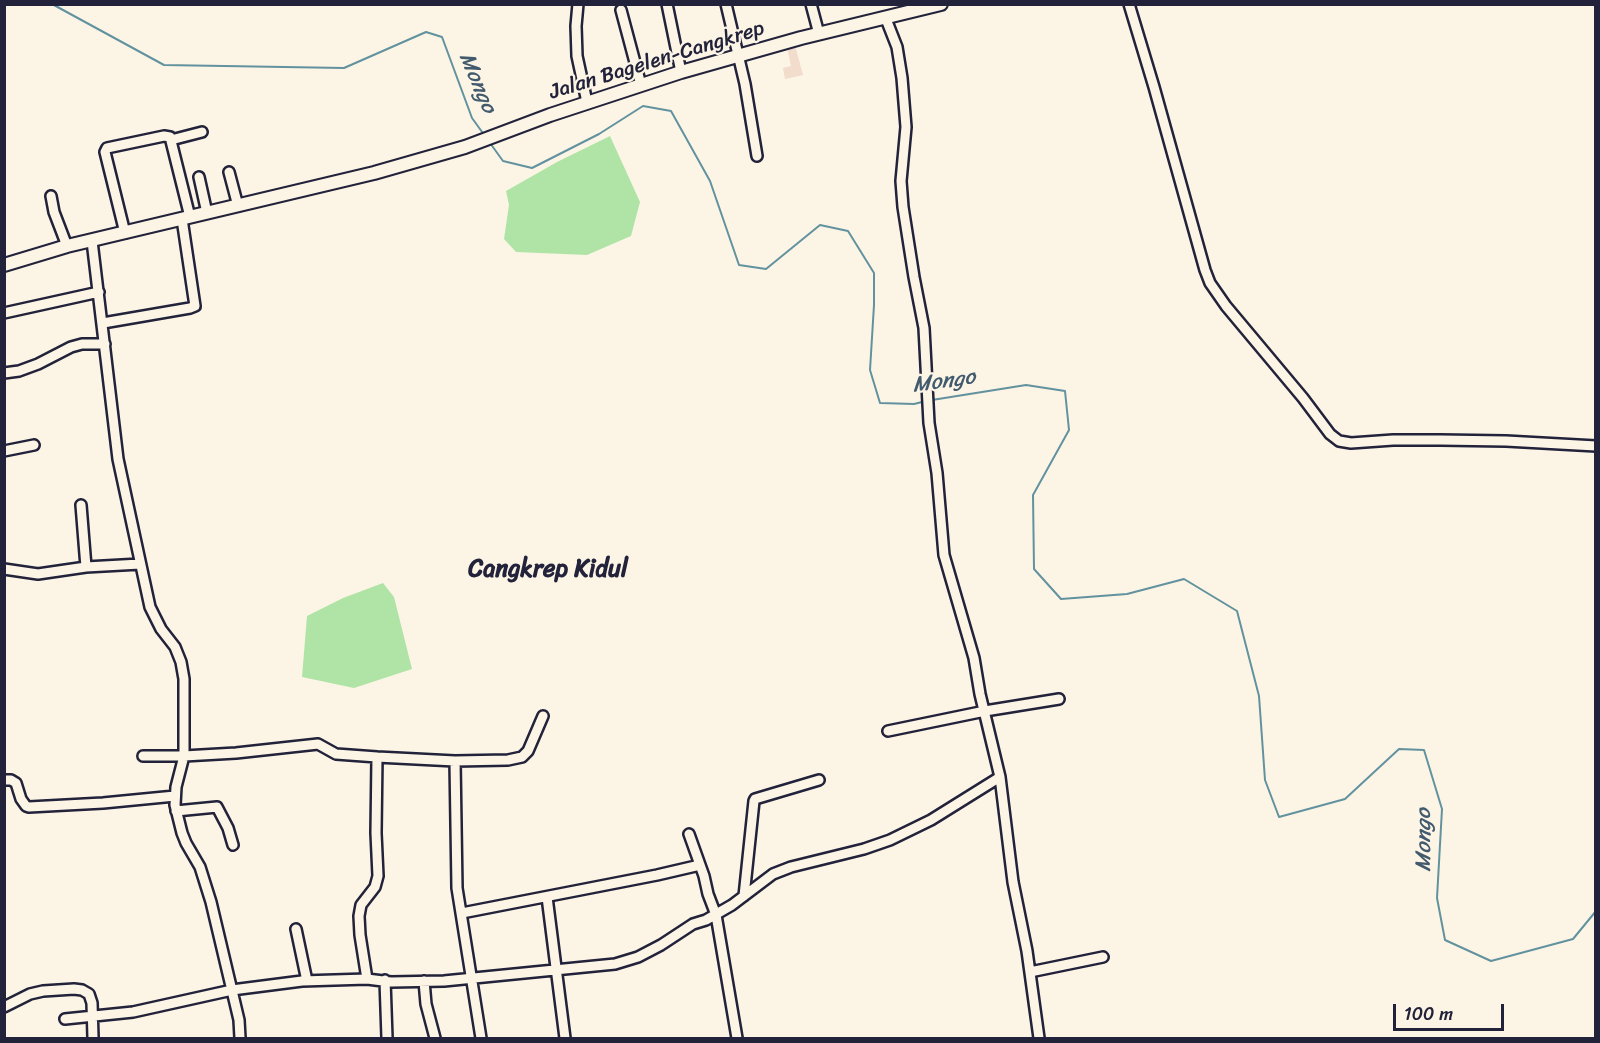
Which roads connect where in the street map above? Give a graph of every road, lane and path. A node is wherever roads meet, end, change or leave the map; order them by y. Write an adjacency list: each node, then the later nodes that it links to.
1 (578, 4): 13 (street)
2 (667, 4): 11 (street)
3 (726, 4): 10 (street)
4 (811, 4): 9 (street)
5 (941, 4): 8 (main road, Jalan Bagelen-Cangkrep)
6 (1129, 4): 33 (street)
7 (621, 10): 12 (street)
8 (886, 19): 9 (main road, Jalan Bagelen-Cangkrep); 40 (street)
9 (819, 34): 10 (main road, Jalan Bagelen-Cangkrep)
10 (739, 56): 11 (main road, Jalan Bagelen-Cangkrep); 16 (street)
11 (681, 72): 12 (main road, Jalan Bagelen-Cangkrep)
12 (641, 85): 13 (main road, Jalan Bagelen-Cangkrep)
13 (587, 102): 20 (main road, Jalan Bagelen-Cangkrep)
14 (202, 132): 15 (street)
15 (171, 140): 22 (street); 23 (street)
16 (757, 156)
17 (229, 172): 20 (street)
18 (199, 177): 21 (street)
19 (51, 196): 25 (street)
20 (238, 206): 21 (main road, Jalan Bagelen-Cangkrep)
21 (207, 213): 22 (main road, Jalan Bagelen-Cangkrep)
22 (186, 218): 23 (main road, Jalan Bagelen-Cangkrep); 29 (street)
23 (125, 233): 24 (main road, Jalan Bagelen-Cangkrep)
24 (92, 241): 25 (main road, Jalan Bagelen-Cangkrep); 27 (street)
25 (67, 246): 26 (main road, Jalan Bagelen-Cangkrep)
26 (4, 265)
27 (99, 292): 28 (street); 29 (street)
28 (4, 313)
29 (103, 323): 30 (street)
30 (105, 344): 31 (street); 36 (street)
31 (4, 373)
32 (34, 445): 34 (street)
33 (1596, 446)
34 (4, 451)
35 (81, 505): 37 (street)
36 (140, 564): 37 (street); 44 (street)
37 (86, 567): 38 (street)
38 (4, 569)
39 (1059, 699): 40 (street)
40 (985, 711): 42 (street); 47 (street)
41 (543, 716): 46 (street)
42 (888, 732)
43 (143, 756): 44 (street)
44 (184, 756): 45 (street); 50 (street)
45 (377, 757): 46 (street); 64 (street)
46 (454, 760): 57 (street)
47 (1000, 777): 55 (street); 62 (street)
48 (4, 780): 50 (street)
49 (819, 780): 55 (street)
50 (175, 796): 51 (street)
51 (176, 811): 53 (street); 68 (street)
52 (689, 834): 54 (street)
53 (232, 845)
54 (700, 865): 56 (street); 58 (street)
55 (744, 896): 58 (street)
56 (547, 897): 57 (street); 61 (street)
57 (462, 913): 63 (street)
58 (716, 915): 61 (street); 78 (street)
59 (296, 929): 66 (street)
60 (1103, 957): 62 (street)
61 (556, 970): 63 (street); 77 (street)
62 (1030, 972): 79 (street)
63 (471, 978): 67 (street); 76 (street)
64 (367, 979): 65 (street); 66 (street)
65 (385, 980): 67 (street); 74 (street)
66 (307, 981): 68 (street)
67 (424, 981): 75 (street)
68 (232, 990): 70 (street); 73 (street)
69 (4, 1007): 70 (street)
70 (93, 1016): 71 (street); 72 (street)
71 (65, 1019)
72 (93, 1038)
73 (240, 1038)
74 (387, 1038)
75 (435, 1038)
76 (481, 1038)
77 (565, 1038)
78 (737, 1038)
79 (1039, 1038)

